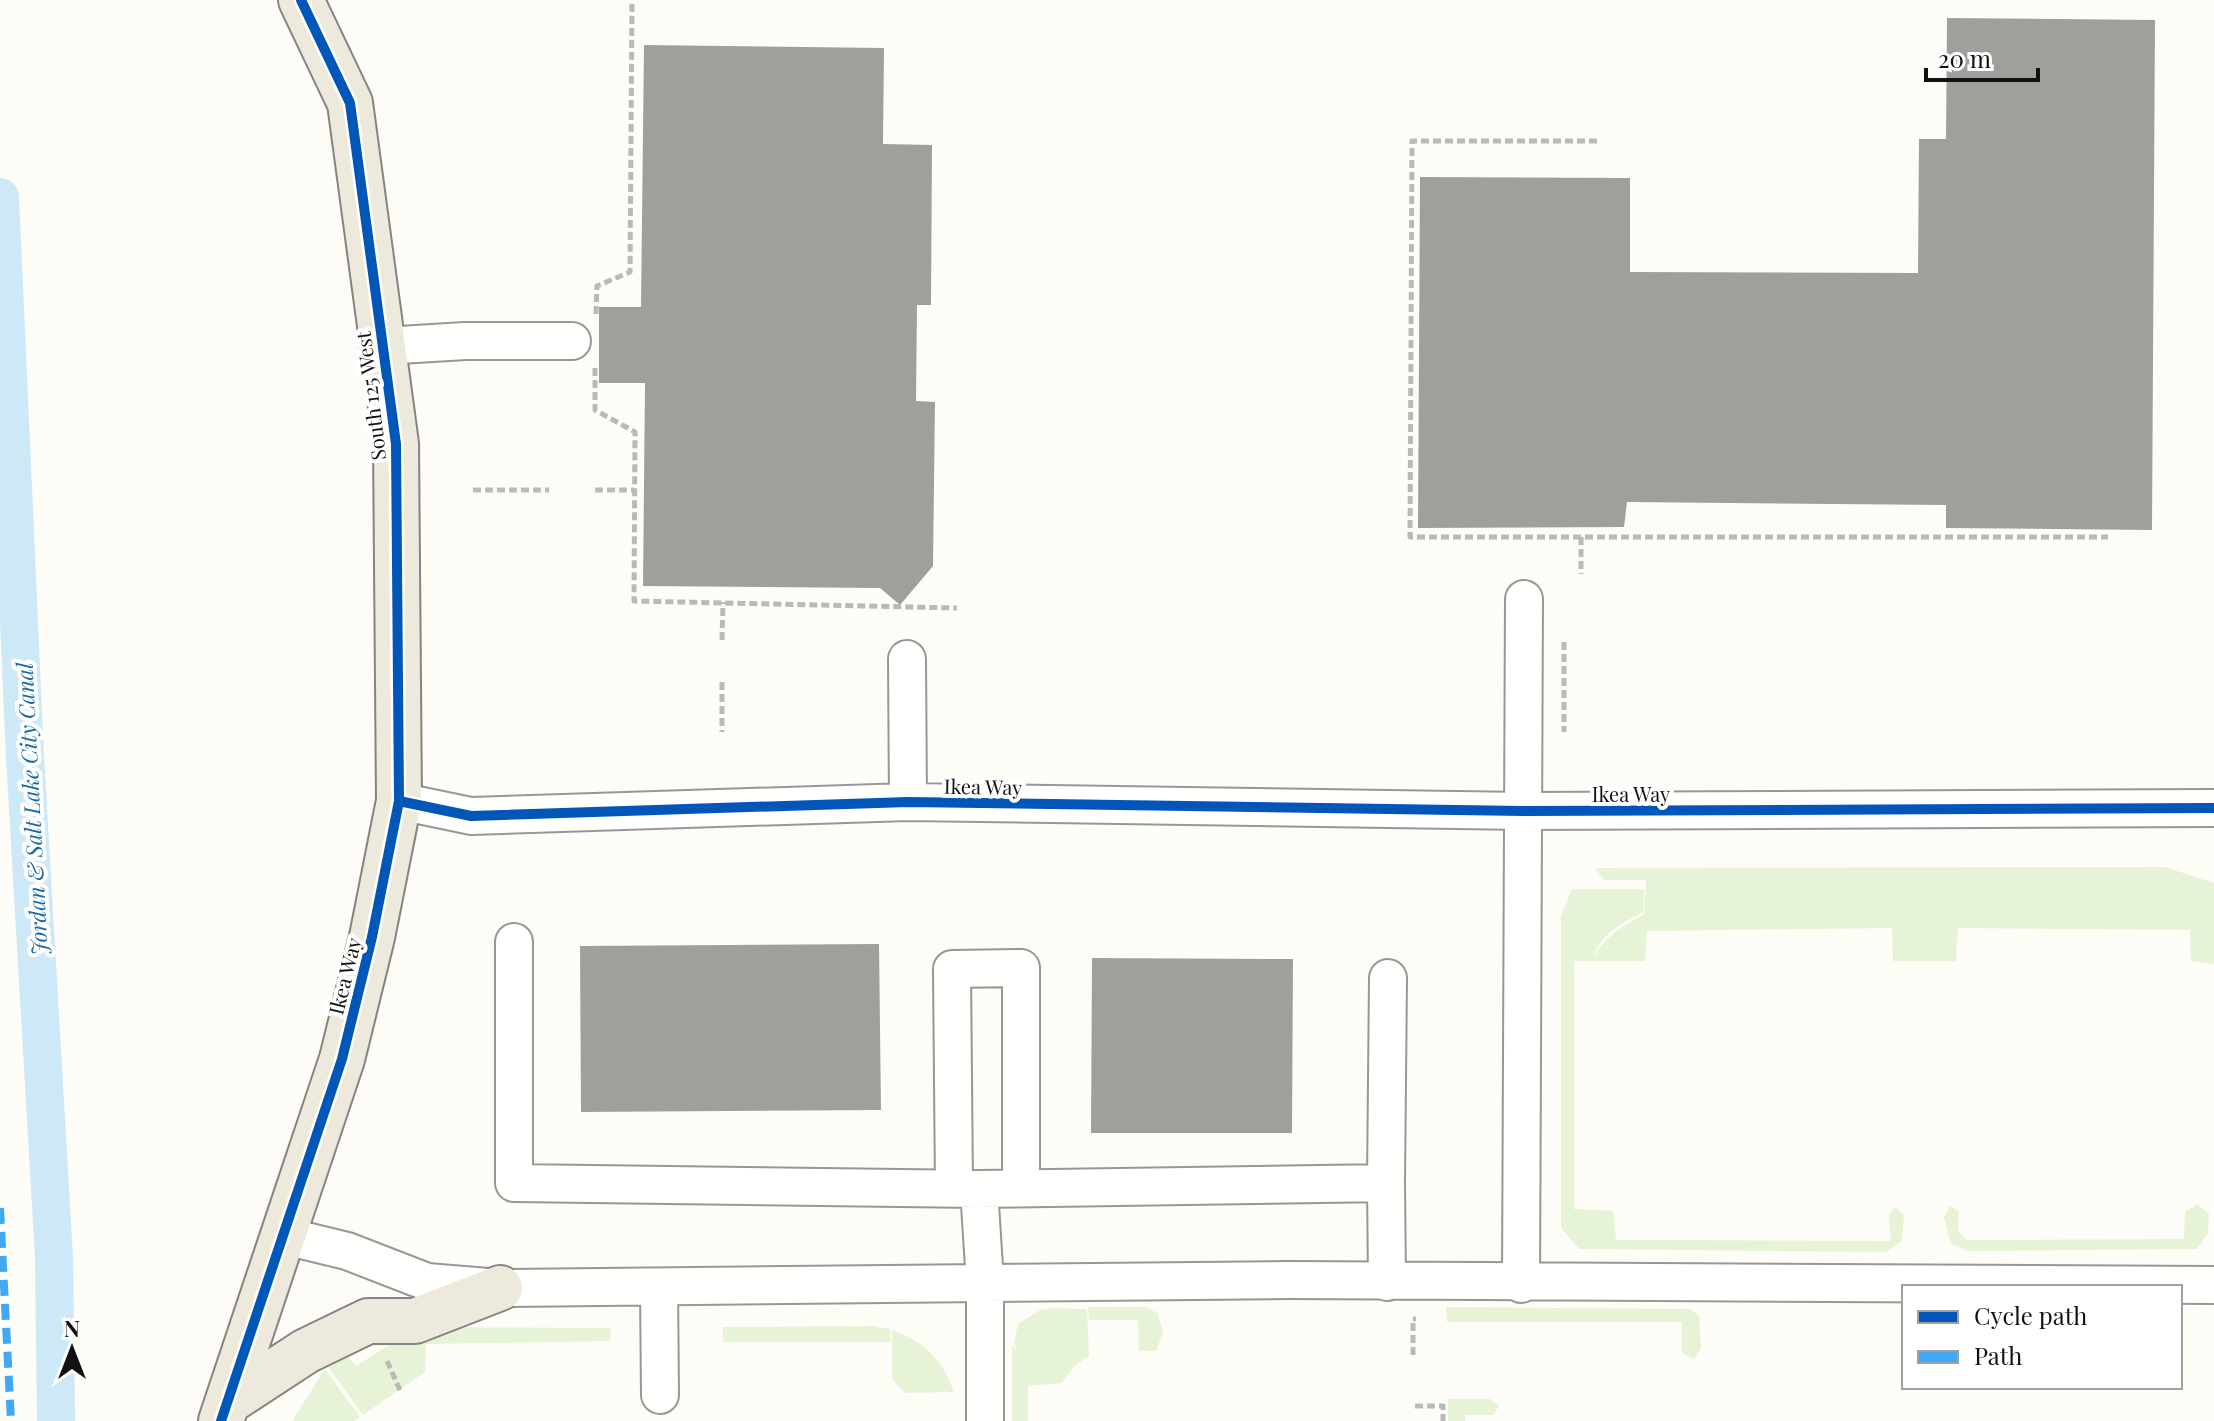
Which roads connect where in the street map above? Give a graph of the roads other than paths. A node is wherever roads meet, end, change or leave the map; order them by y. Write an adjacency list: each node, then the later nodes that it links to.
1 (301, 0): 3 (main road, South 125 West)
2 (588, 341): 3 (street)
3 (383, 346): 6 (main road, South 125 West)
4 (1524, 599): 9 (street)
5 (907, 659): 7 (street)
6 (399, 801): 7 (street, Ikea Way); 15 (main road, Ikea Way)
7 (908, 802): 9 (street, Ikea Way)
8 (2214, 808): 9 (street, Ikea Way)
9 (1524, 811): 18 (street)
10 (514, 942): 14 (street)
11 (1388, 978): 12 (street)
12 (1386, 1183): 13 (street); 16 (street)
13 (1021, 1187): 14 (street); 14 (street)
14 (966, 1189): 17 (street)
15 (285, 1236): 20 (street); 23 (main road, Ikea Way)
16 (1387, 1282): 17 (street); 18 (street)
17 (985, 1283): 21 (street); 24 (street)
18 (1521, 1284): 19 (street)
19 (2214, 1285)
20 (500, 1288): 21 (street); 23 (main road)
21 (659, 1288): 22 (street)
22 (660, 1395)
23 (225, 1412)
24 (985, 1421)

